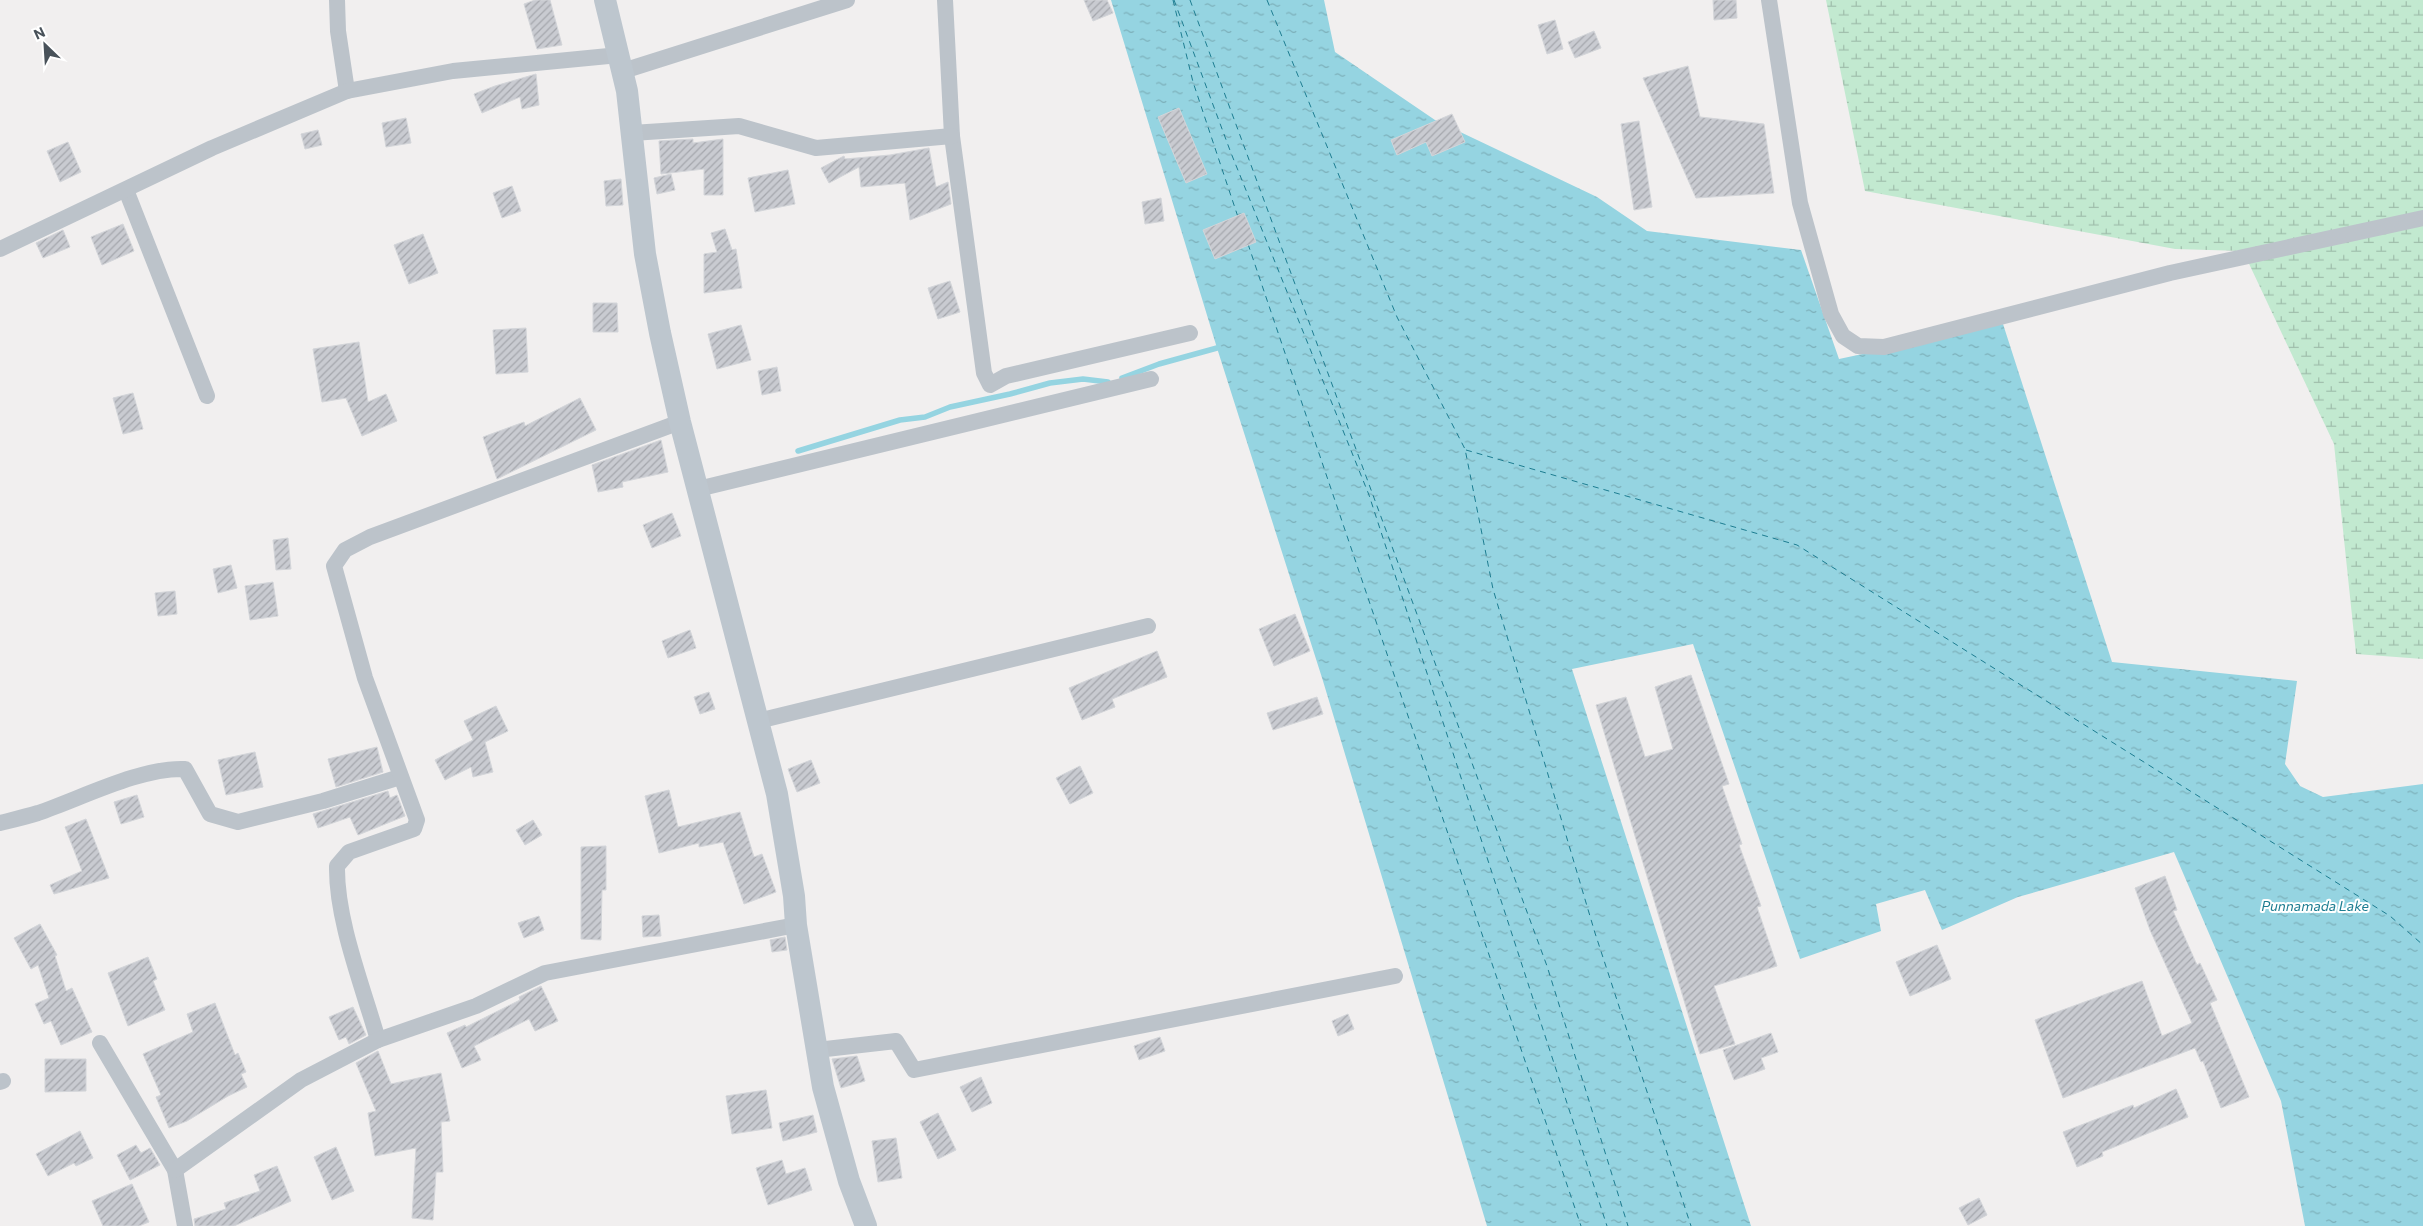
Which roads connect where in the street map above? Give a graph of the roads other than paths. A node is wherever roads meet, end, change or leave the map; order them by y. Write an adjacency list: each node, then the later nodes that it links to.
1 (337, 0): 7 (street)
2 (605, 0): 6 (main road)
3 (848, 0): 6 (street)
4 (944, 0): 9 (street)
5 (1769, 0): 11 (street)
6 (621, 63): 7 (street); 8 (main road)
7 (347, 91): 10 (street)
8 (632, 133): 9 (street); 16 (main road)
9 (952, 136): 13 (street)
10 (126, 190): 12 (street); 15 (street)
11 (2423, 218)
12 (0, 248)
13 (1190, 333)
14 (1151, 379): 17 (street)
15 (207, 396)
16 (680, 422): 17 (main road); 20 (street)
17 (698, 489): 19 (main road)
18 (1148, 626): 19 (street)
19 (758, 721): 22 (main road)
20 (400, 777): 21 (street); 24 (street)
21 (0, 823)
22 (796, 925): 24 (street); 26 (main road)
23 (1395, 976): 26 (street)
24 (378, 1040): 27 (street)
25 (100, 1043): 27 (street)
26 (817, 1050): 29 (main road)
27 (175, 1170): 28 (street)
28 (185, 1226)
29 (866, 1226)

